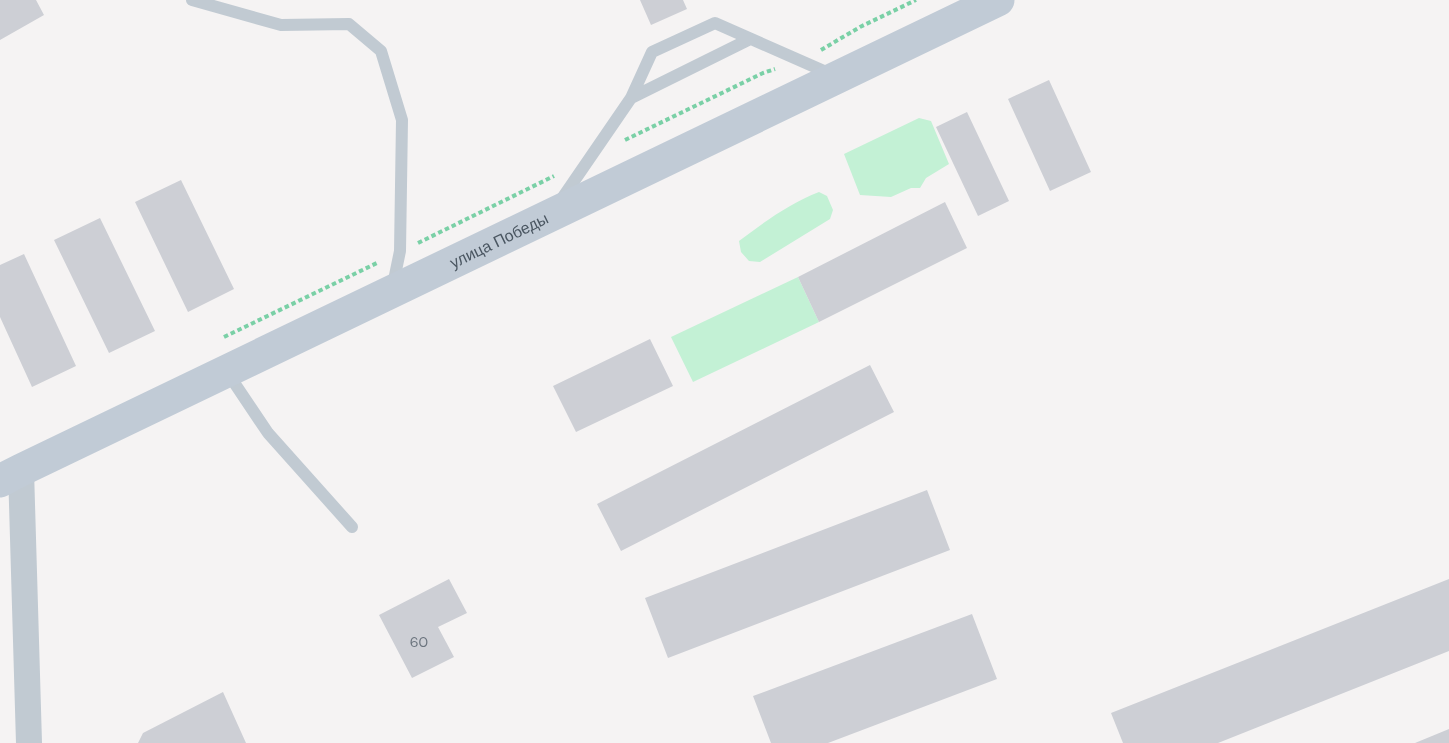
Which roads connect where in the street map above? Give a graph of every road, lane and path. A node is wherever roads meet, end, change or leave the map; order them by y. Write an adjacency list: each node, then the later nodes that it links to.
1 (192, 0): 10 (lane)
2 (916, 0): 5 (path)
3 (998, 0): 6 (main road, улица Победы)
4 (750, 39): 5 (lane); 7 (lane); 7 (lane)
5 (802, 61): 6 (lane); 8 (path)
6 (838, 77): 9 (main road, улица Победы)
7 (631, 98): 8 (lane)
8 (590, 158): 9 (lane); 10 (path)
9 (550, 216): 11 (main road, улица Победы)
10 (400, 251): 11 (lane); 12 (path)
11 (391, 292): 12 (main road, улица Победы)
12 (220, 357): 13 (main road, улица Победы); 14 (lane)
13 (10, 476): 15 (street)
14 (352, 527)
15 (29, 743)

